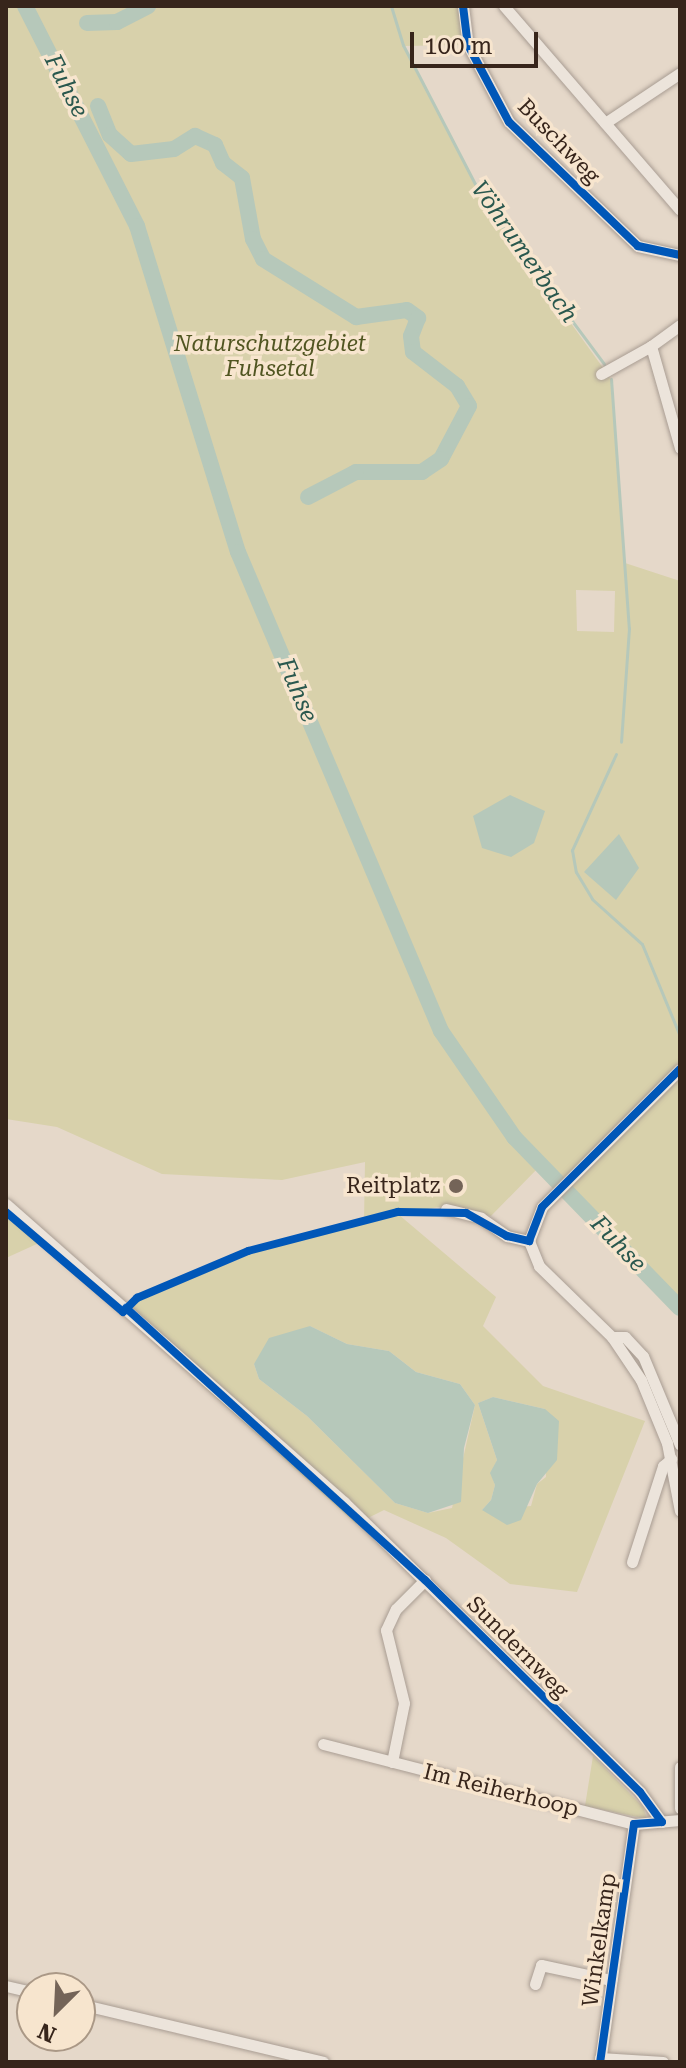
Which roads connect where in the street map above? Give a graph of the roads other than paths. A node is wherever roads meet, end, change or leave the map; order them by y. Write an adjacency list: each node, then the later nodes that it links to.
1 (463, 6): 6 (street, Buschweg)
2 (504, 6): 4 (street)
3 (680, 73): 4 (street)
4 (605, 123): 5 (street)
5 (680, 209)
6 (680, 255)
7 (680, 325): 8 (street)
8 (651, 346): 9 (street); 10 (street)
9 (601, 374)
10 (680, 448)
11 (679, 1070): 14 (street)
12 (6, 1204): 20 (street, Sundernweg)
13 (446, 1209): 14 (street)
14 (529, 1241): 15 (street)
15 (612, 1337): 16 (street); 17 (street)
16 (680, 1445)
17 (671, 1459): 18 (street); 19 (street)
18 (680, 1511)
19 (632, 1562)
20 (425, 1580): 22 (street); 26 (street, Sundernweg)
21 (323, 1744): 22 (street, Im Reiherhoop)
22 (392, 1762): 27 (street, Im Reiherhoop)
23 (680, 1767): 24 (street)
24 (680, 1808)
25 (680, 1820): 26 (street, Im Reiherhoop)
26 (662, 1822): 27 (street, Im Reiherhoop)
27 (634, 1824): 28 (street, Winkelkamp)
28 (611, 1980): 29 (street, Winkelkamp); 31 (street, Winkelkamp)
29 (535, 1984)
30 (96, 2008): 32 (street)
31 (600, 2060): 33 (street, Winkelkamp)
32 (323, 2062)
33 (663, 2062)

